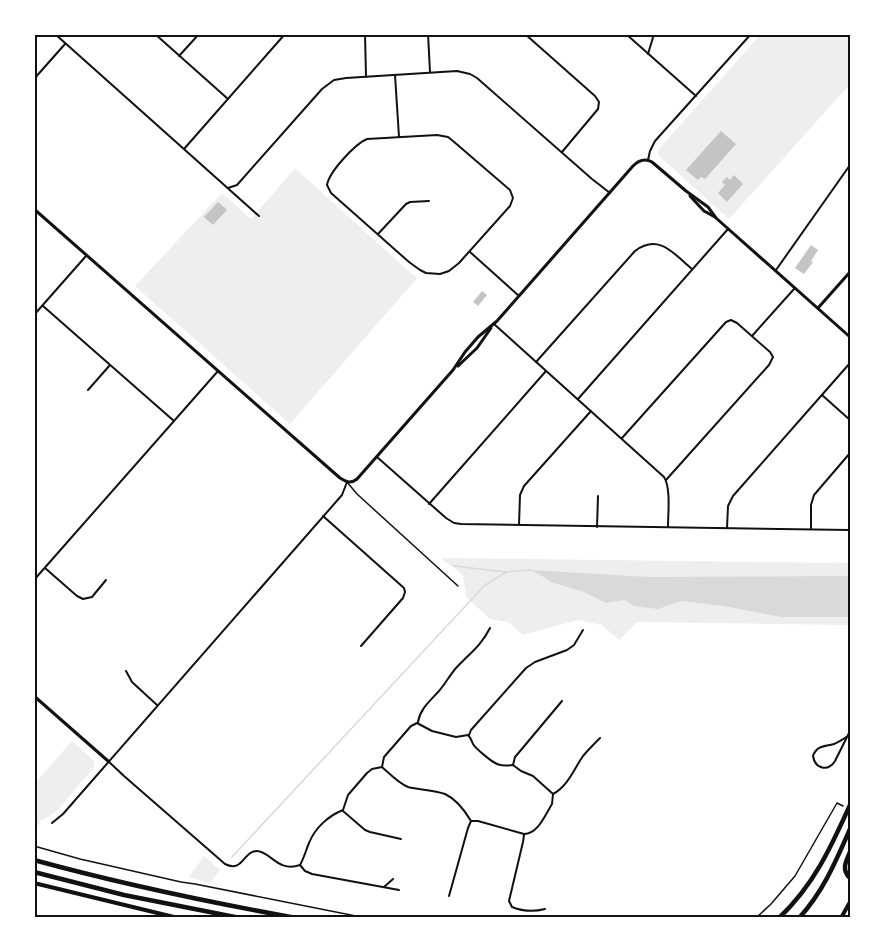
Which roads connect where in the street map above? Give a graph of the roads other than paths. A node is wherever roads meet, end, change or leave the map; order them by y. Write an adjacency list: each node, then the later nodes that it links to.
1 (55, 34): 11 (street)
2 (155, 34): 13 (street)
3 (199, 34): 13 (street)
4 (285, 34): 19 (street)
5 (365, 34): 16 (street)
6 (428, 34): 14 (street)
7 (525, 34): 21 (street)
8 (626, 34): 12 (street)
9 (654, 34): 12 (street)
10 (751, 34): 18 (street)
11 (65, 44): 17 (street); 23 (street)
12 (648, 54): 18 (street)
13 (180, 56): 19 (street)
14 (430, 72): 15 (street); 24 (street)
15 (395, 75): 16 (street); 22 (street)
16 (366, 77): 27 (street)
17 (34, 79)
18 (696, 96): 25 (street)
19 (228, 99): 23 (street)
20 (604, 99): 21 (street)
21 (599, 102): 24 (street)
22 (399, 137): 33 (street); 34 (street)
23 (184, 149): 27 (street)
24 (562, 152): 28 (street)
25 (648, 160): 28 (street); 32 (street)
26 (850, 165): 37 (street)
27 (228, 188): 31 (street)
28 (610, 193): 40 (street)
29 (429, 201): 33 (street)
30 (34, 209): 35 (street)
31 (259, 216)
32 (728, 229): 36 (street); 37 (street)
33 (378, 234): 34 (street)
34 (470, 252): 40 (street)
35 (87, 255): 41 (street); 54 (street)
36 (693, 270): 51 (street); 58 (street)
37 (775, 270): 39 (street)
38 (850, 272): 42 (street)
39 (795, 288): 42 (street); 47 (street)
40 (519, 296): 46 (street)
41 (43, 306): 43 (street); 53 (street)
42 (818, 308): 48 (street)
43 (34, 315)
44 (731, 315): 45 (street)
45 (731, 320): 47 (street); 62 (street)
46 (494, 324): 51 (street); 64 (street)
47 (753, 336): 49 (street)
48 (850, 337)
49 (772, 357): 50 (street); 65 (street)
50 (778, 357)
51 (536, 362): 55 (street)
52 (850, 363): 57 (street)
53 (110, 365): 56 (street); 61 (street)
54 (218, 371): 61 (street); 66 (street)
55 (546, 371): 58 (street); 68 (street)
56 (88, 390)
57 (822, 395): 60 (street); 73 (street)
58 (578, 399): 59 (street)
59 (591, 411): 62 (street); 70 (street)
60 (850, 420)
61 (174, 421): 76 (street)
62 (622, 438): 65 (street)
63 (850, 453): 74 (street)
64 (376, 457): 66 (street); 68 (street)
65 (666, 480): 72 (street)
66 (347, 482): 69 (street); 79 (lane)
67 (598, 496): 71 (street)
68 (429, 504): 70 (street)
69 (323, 516): 82 (street); 86 (street)
70 (519, 525): 71 (street)
71 (597, 527): 72 (street)
72 (668, 527): 73 (street)
73 (727, 528): 74 (street)
74 (811, 529): 75 (street)
75 (850, 530)
76 (45, 568): 77 (street); 78 (street)
77 (34, 580)
78 (106, 580)
79 (458, 586)
80 (490, 628): 87 (street)
81 (583, 630): 89 (street)
82 (361, 646)
83 (126, 671): 86 (street)
84 (34, 696): 92 (street)
85 (562, 701): 93 (street)
86 (158, 705): 92 (street)
87 (417, 723): 89 (street); 94 (street)
88 (850, 731): 90 (street)
89 (468, 735): 93 (street)
90 (848, 736): 90 (street)
91 (600, 738): 95 (street)
92 (108, 761): 99 (street); 105 (street)
93 (513, 765): 95 (street)
94 (382, 767): 97 (street); 98 (street)
95 (553, 794): 101 (street)
96 (850, 805): 118 (highway)
97 (343, 810): 102 (street); 105 (street)
98 (471, 821): 101 (street); 112 (street)
99 (52, 823)
100 (850, 829): 119 (highway)
101 (524, 834): 114 (street)
102 (401, 839)
103 (850, 852): 107 (highway)
104 (34, 860): 117 (highway)
105 (300, 865): 110 (street)
106 (34, 872): 116 (highway)
107 (850, 878)
108 (393, 879): 110 (street)
109 (34, 883): 115 (main road)
110 (384, 888): 111 (street)
111 (399, 890)
112 (449, 896)
113 (850, 902): 120 (main road)
114 (545, 909)
115 (178, 918)
116 (240, 918)
117 (296, 918)
118 (779, 918)
119 (799, 918)
120 (841, 918)

